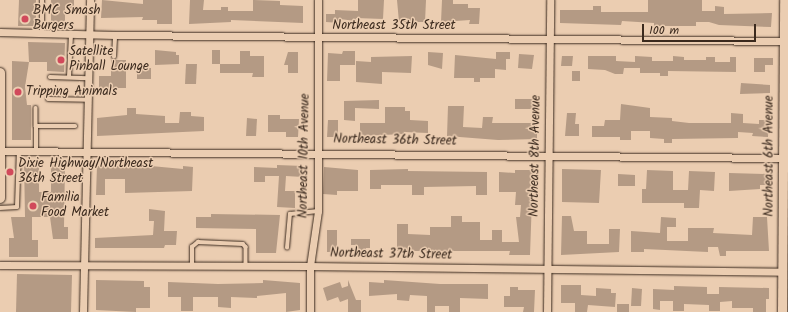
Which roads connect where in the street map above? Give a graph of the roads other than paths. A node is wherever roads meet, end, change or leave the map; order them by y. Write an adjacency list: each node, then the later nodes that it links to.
1 (42, 0): 7 (lane)
2 (90, 0): 9 (street)
3 (318, 0): 11 (street, Northeast 10th Avenue)
4 (550, 0): 12 (street, Northeast 8th Avenue)
5 (784, 0): 13 (street, Northeast 6th Avenue)
6 (0, 32): 7 (street, Northeast 35th Street)
7 (42, 32): 8 (street, Northeast 35th Street)
8 (71, 33): 9 (street, Northeast 35th Street); 17 (lane)
9 (89, 34): 10 (street, Northeast 35th Street); 18 (street)
10 (115, 35): 11 (street, Northeast 35th Street); 14 (lane)
11 (319, 37): 12 (street, Northeast 35th Street); 29 (street, Northeast 10th Avenue)
12 (550, 39): 13 (street, Northeast 35th Street); 30 (street, Northeast 8th Avenue)
13 (786, 41): 31 (street, Northeast 6th Avenue)
14 (114, 57)
15 (0, 73): 24 (main road)
16 (50, 77): 17 (lane)
17 (69, 77): 18 (lane)
18 (88, 78): 20 (street)
19 (48, 100): 20 (lane)
20 (87, 100): 26 (street)
21 (36, 108): 22 (lane)
22 (36, 126): 23 (lane); 28 (lane)
23 (75, 126)
24 (1, 136): 25 (main road)
25 (1, 150): 27 (street, Northeast 36th Street); 32 (main road)
26 (85, 150): 28 (street, Northeast 36th Street); 29 (street, Northeast 36th Street); 37 (street)
27 (19, 151): 28 (street, Northeast 36th Street); 34 (lane)
28 (36, 151)
29 (318, 152): 30 (street, Northeast 36th Street); 35 (street, Northeast 10th Avenue)
30 (548, 155): 31 (street, Northeast 36th Street); 42 (street, Northeast 8th Avenue)
31 (786, 158): 43 (street, Northeast 6th Avenue)
32 (0, 167): 33 (main road)
33 (0, 198)
34 (0, 208)
35 (318, 211): 36 (lane); 41 (street, Northeast 10th Avenue)
36 (287, 248)
37 (84, 265): 38 (street, Northeast 37th Street); 39 (street, Northeast 37th Street); 44 (street)
38 (0, 266)
39 (192, 266): 40 (street, Northeast 37th Street); 40 (lane)
40 (246, 266): 41 (street, Northeast 37th Street)
41 (310, 266): 42 (street, Northeast 37th Street); 45 (street, Northeast 10th Avenue)
42 (547, 269): 43 (street, Northeast 37th Street); 46 (street, Northeast 8th Avenue)
43 (782, 272): 47 (street, Northeast 6th Avenue)
44 (83, 312)
45 (310, 312)
46 (547, 312)
47 (782, 312)

